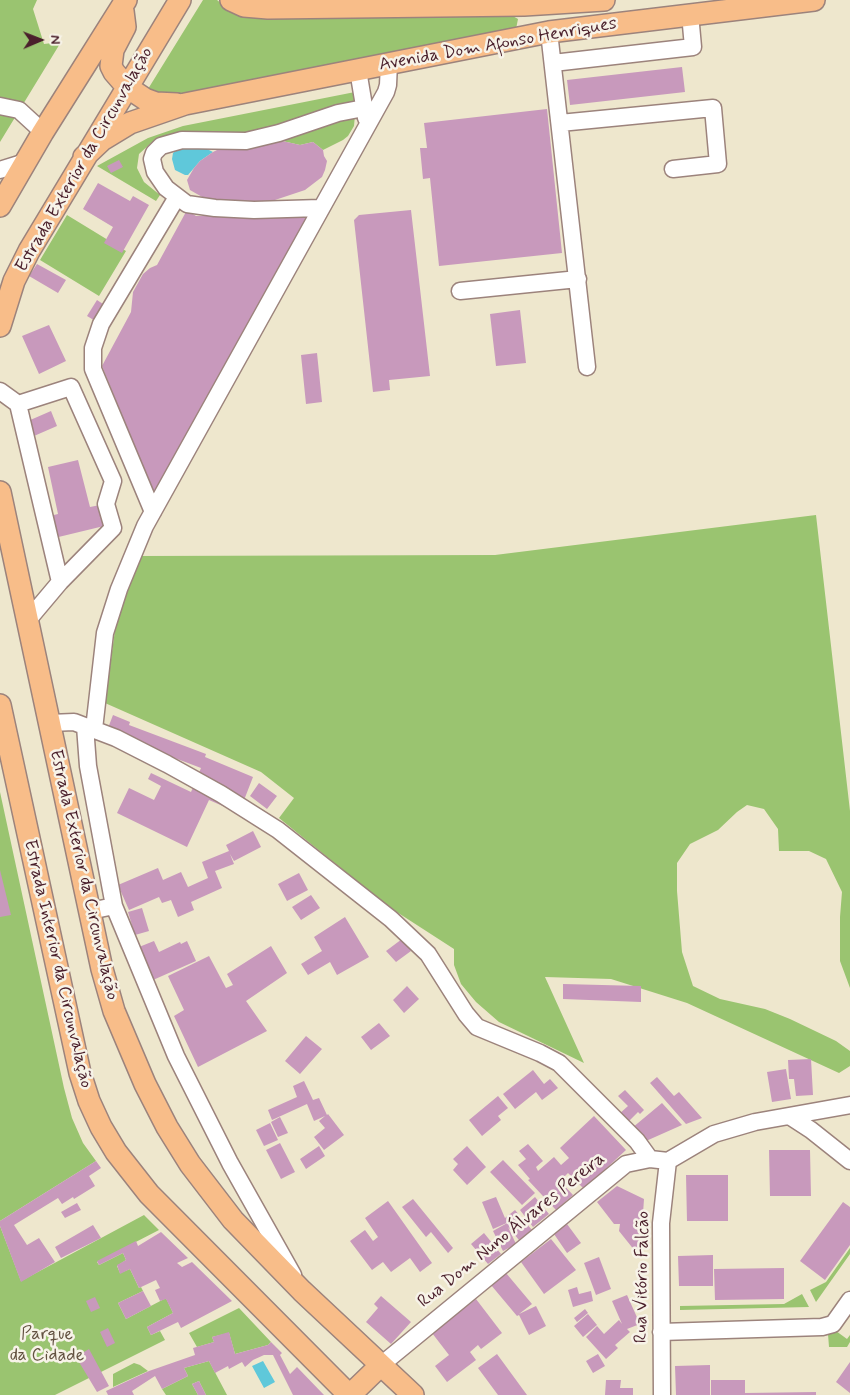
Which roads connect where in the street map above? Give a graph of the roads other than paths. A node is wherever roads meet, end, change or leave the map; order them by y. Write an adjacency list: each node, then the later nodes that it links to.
1 (180, 0): 17 (main road, Estrada Exterior da Circunvalação)
2 (231, 0): 9 (main road, Avenida Dom Afonso Henriques)
3 (323, 0): 9 (main road)
4 (604, 0): 7 (main road, Avenida Dom Afonso Henriques)
5 (814, 0): 10 (main road, Avenida Dom Afonso Henriques)
6 (124, 3): 17 (main road); 23 (main road)
7 (574, 3): 8 (main road, Avenida Dom Afonso Henriques); 11 (main road)
8 (524, 5): 9 (main road, Avenida Dom Afonso Henriques); 13 (main road)
9 (369, 8)
10 (690, 14): 11 (main road, Avenida Dom Afonso Henriques); 15 (street)
11 (577, 28): 12 (main road, Avenida Dom Afonso Henriques)
12 (550, 32): 13 (main road, Avenida Dom Afonso Henriques); 15 (street)
13 (526, 36): 14 (main road, Avenida Dom Afonso Henriques)
14 (389, 63): 16 (main road, Avenida Dom Afonso Henriques); 22 (street)
15 (553, 63): 21 (street)
16 (358, 70): 18 (main road, Avenida Dom Afonso Henriques); 20 (street)
17 (127, 87): 18 (main road); 24 (main road, Estrada Exterior da Circunvalação)
18 (185, 104): 24 (main road)
19 (0, 106): 23 (street)
20 (364, 108): 22 (street); 28 (street)
21 (560, 124): 26 (street); 31 (street)
22 (367, 125): 30 (street)
23 (42, 132): 25 (main road)
24 (84, 157): 33 (main road, Estrada Exterior da Circunvalação)
25 (25, 162): 27 (street); 29 (main road)
26 (673, 169)
27 (0, 170)
28 (177, 197): 30 (street); 38 (street)
29 (0, 206)
30 (320, 208): 38 (street)
31 (578, 280): 32 (street); 34 (street)
32 (460, 291)
33 (0, 326)
34 (587, 367)
35 (0, 391): 36 (street)
36 (18, 404): 39 (street); 39 (street)
37 (0, 492): 40 (main road, Estrada Exterior da Circunvalação)
38 (153, 512): 43 (street)
39 (60, 582): 40 (street)
40 (28, 620): 42 (main road, Estrada Exterior da Circunvalação)
41 (0, 705): 55 (main road, Estrada Interior da Circunvalação)
42 (50, 723): 43 (street); 45 (main road, Estrada Exterior da Circunvalação)
43 (89, 727): 44 (street); 48 (street)
44 (114, 906): 45 (street); 51 (street)
45 (90, 911): 51 (main road, Estrada Exterior da Circunvalação)
46 (850, 1106): 47 (street)
47 (791, 1117): 49 (street); 50 (street)
48 (650, 1159): 49 (street, Rua Dom Nuno Álvares Pereira); 54 (street, Rua Dom Nuno Álvares Pereira)
49 (668, 1161): 53 (street, Rua Vitório Falcão)
50 (850, 1161)
51 (302, 1291): 54 (main road, Estrada Exterior da Circunvalação)
52 (850, 1300): 53 (street)
53 (661, 1332): 57 (street, Rua Vitório Falcão)
54 (381, 1365): 55 (main road); 56 (main road, Estrada Exterior da Circunvalação)
55 (350, 1395)
56 (413, 1395)
57 (662, 1395)

